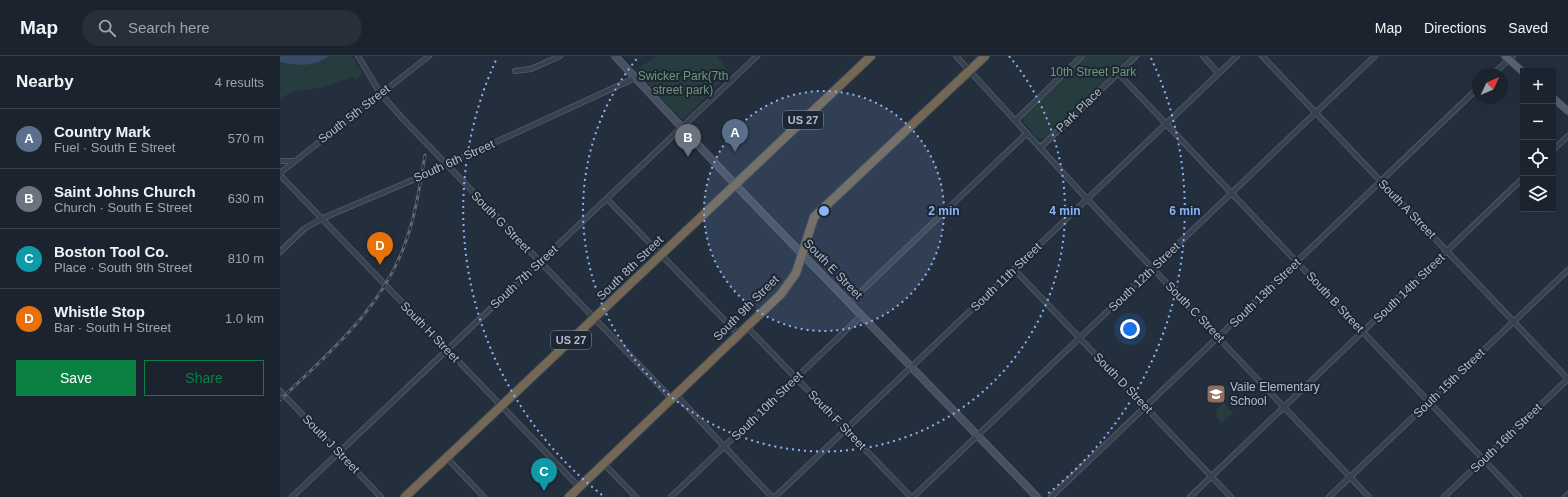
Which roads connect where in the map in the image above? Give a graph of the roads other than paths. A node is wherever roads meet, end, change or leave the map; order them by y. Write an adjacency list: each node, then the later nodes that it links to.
1 (358, 56): 23 (street, South G Street)
2 (429, 56): 23 (street, South 5th Street)
3 (560, 56): 18 (street)
4 (615, 56): 22 (street, South E Street)
5 (757, 56): 30 (street, South 7th Street)
6 (871, 56): 41 (highway, South 8th Street / US 27)
7 (956, 56): 19 (street, South C Street)
8 (985, 56): 19 (highway, South 9th Street)
9 (1082, 56): 28 (street)
10 (1136, 56): 20 (street, Park Place)
11 (1203, 56): 21 (street)
12 (1237, 56): 21 (street, South 11th Street)
13 (1262, 56): 27 (street, South A Street)
14 (1375, 56): 27 (street, South 12th Street)
15 (1509, 57): 16 (street); 17 (main road)
16 (1499, 68)
17 (1520, 69)
18 (515, 71)
19 (970, 71): 28 (street, South C Street); 48 (highway, South 9th Street)
20 (1118, 73): 29 (street, South B Street); 34 (street, Park Place)
21 (1218, 73): 29 (street, South 11th Street)
22 (635, 78): 30 (street, South E Street); 37 (street, South 6th Street)
23 (380, 93): 36 (street, South 5th Street); 37 (street, South G Street)
24 (1472, 94): 40 (street, South 13th Street)
25 (1556, 101): 26 (main road)
26 (1568, 111)
27 (1316, 112): 40 (street, South A Street); 42 (street, South 12th Street)
28 (1014, 121): 31 (street, South C Street)
29 (1166, 124): 42 (street, South B Street); 44 (street, South 11th Street)
30 (682, 127): 41 (street, South E Street); 43 (street, South 7th Street)
31 (1026, 134): 34 (street, South C Street); 55 (street)
32 (1568, 136): 33 (street)
33 (1556, 147)
34 (1040, 148): 44 (street, South C Street)
35 (280, 161): 36 (street)
36 (294, 161): 38 (street, South 5th Street)
37 (447, 165): 45 (street, South 6th Street); 50 (street, South G Street)
38 (280, 174): 45 (street, South H Street)
39 (1520, 181): 46 (street, South 14th Street)
40 (1381, 182): 46 (street, South A Street); 51 (street, South 13th Street)
41 (736, 184): 48 (street, South E Street); 49 (highway, South 8th Street / US 27)
42 (1231, 193): 51 (street, South B Street); 52 (street, South 12th Street)
43 (607, 199): 49 (street); 50 (street, South 7th Street)
44 (1087, 199): 52 (street, South C Street); 53 (street, South 11th Street)
45 (321, 220): 47 (street, South 6th Street); 64 (street, South H Street)
46 (1447, 251): 58 (street, South A Street); 60 (street, South 14th Street)
47 (280, 252)
48 (802, 253): 55 (street, South E Street); 59 (highway, South 9th Street)
49 (661, 254): 57 (highway, South 8th Street / US 27); 61 (street)
50 (540, 262): 57 (street, South G Street); 64 (street, South 7th Street)
51 (1297, 262): 60 (street, South B Street); 62 (street, South 13th Street)
52 (1153, 268): 62 (street, South C Street); 63 (street, South 12th Street)
53 (1014, 269): 63 (street, South D Street); 65 (street, South 11th Street)
54 (1568, 270): 58 (street, South 15th Street)
55 (850, 302): 56 (street, South E Street)
56 (862, 315): 65 (street, South E Street); 66 (street, South 10th Street)
57 (595, 318): 69 (street, South G Street); 71 (highway, South 8th Street / US 27)
58 (1514, 321): 67 (street, South A Street); 70 (street, South 15th Street)
59 (746, 326): 61 (highway, South 9th Street); 66 (street, South F Street)
60 (1363, 332): 70 (street, South B Street); 73 (street, South 14th Street)
61 (738, 334): 69 (highway, South 9th Street)
62 (1218, 337): 72 (street, South 13th Street); 73 (street, South C Street)
63 (1080, 338): 72 (street, South D Street); 75 (street, South 12th Street)
64 (447, 350): 71 (street, South H Street); 77 (street, South 7th Street)
65 (912, 367): 74 (street, South 11th Street); 75 (street, South E Street)
66 (796, 378): 74 (street, South F Street); 76 (street, South 10th Street)
67 (1568, 379): 79 (street, South 16th Street)
68 (280, 391): 77 (street, South J Street)
69 (673, 396): 76 (street, South G Street); 80 (highway, South 9th Street)
70 (1429, 402): 79 (street, South B Street); 82 (street, South 15th Street)
71 (501, 406): 78 (highway, South 8th Street / US 27); 83 (street, South H Street)
72 (1146, 407): 81 (street, South D Street); 96 (street, South 13th Street)
73 (1284, 407): 81 (street, South 14th Street); 82 (street, South C Street)
74 (846, 430): 93 (street, South 11th Street); 94 (street, South F Street)
75 (978, 435): 94 (street, South 12th Street); 95 (street, South E Street)
76 (724, 447): 91 (street, South 10th Street); 92 (street, South G Street)
77 (338, 452): 85 (street, South 7th Street); 86 (street, South J Street)
78 (447, 458): 87 (highway, South 8th Street / US 27); 88 (street)
79 (1484, 459): 101 (street, South 16th Street); 102 (street, South B Street)
80 (604, 464): 83 (highway, South 9th Street); 90 (street)
81 (1211, 476): 97 (street, South 14th Street); 98 (street, South D Street)
82 (1350, 477): 99 (street, South 15th Street); 100 (street, South C Street)
83 (580, 488): 89 (highway, South 9th Street)
84 (1568, 494): 103 (street)
85 (292, 497)
86 (381, 497)
87 (405, 497)
88 (484, 497)
89 (569, 497)
90 (636, 497)
91 (671, 497)
92 (772, 497)
93 (776, 497)
94 (912, 497)
95 (1037, 497)
96 (1051, 497)
97 (1190, 497)
98 (1231, 497)
99 (1329, 497)
100 (1369, 497)
101 (1444, 497)
102 (1519, 497)
103 (1565, 497)

